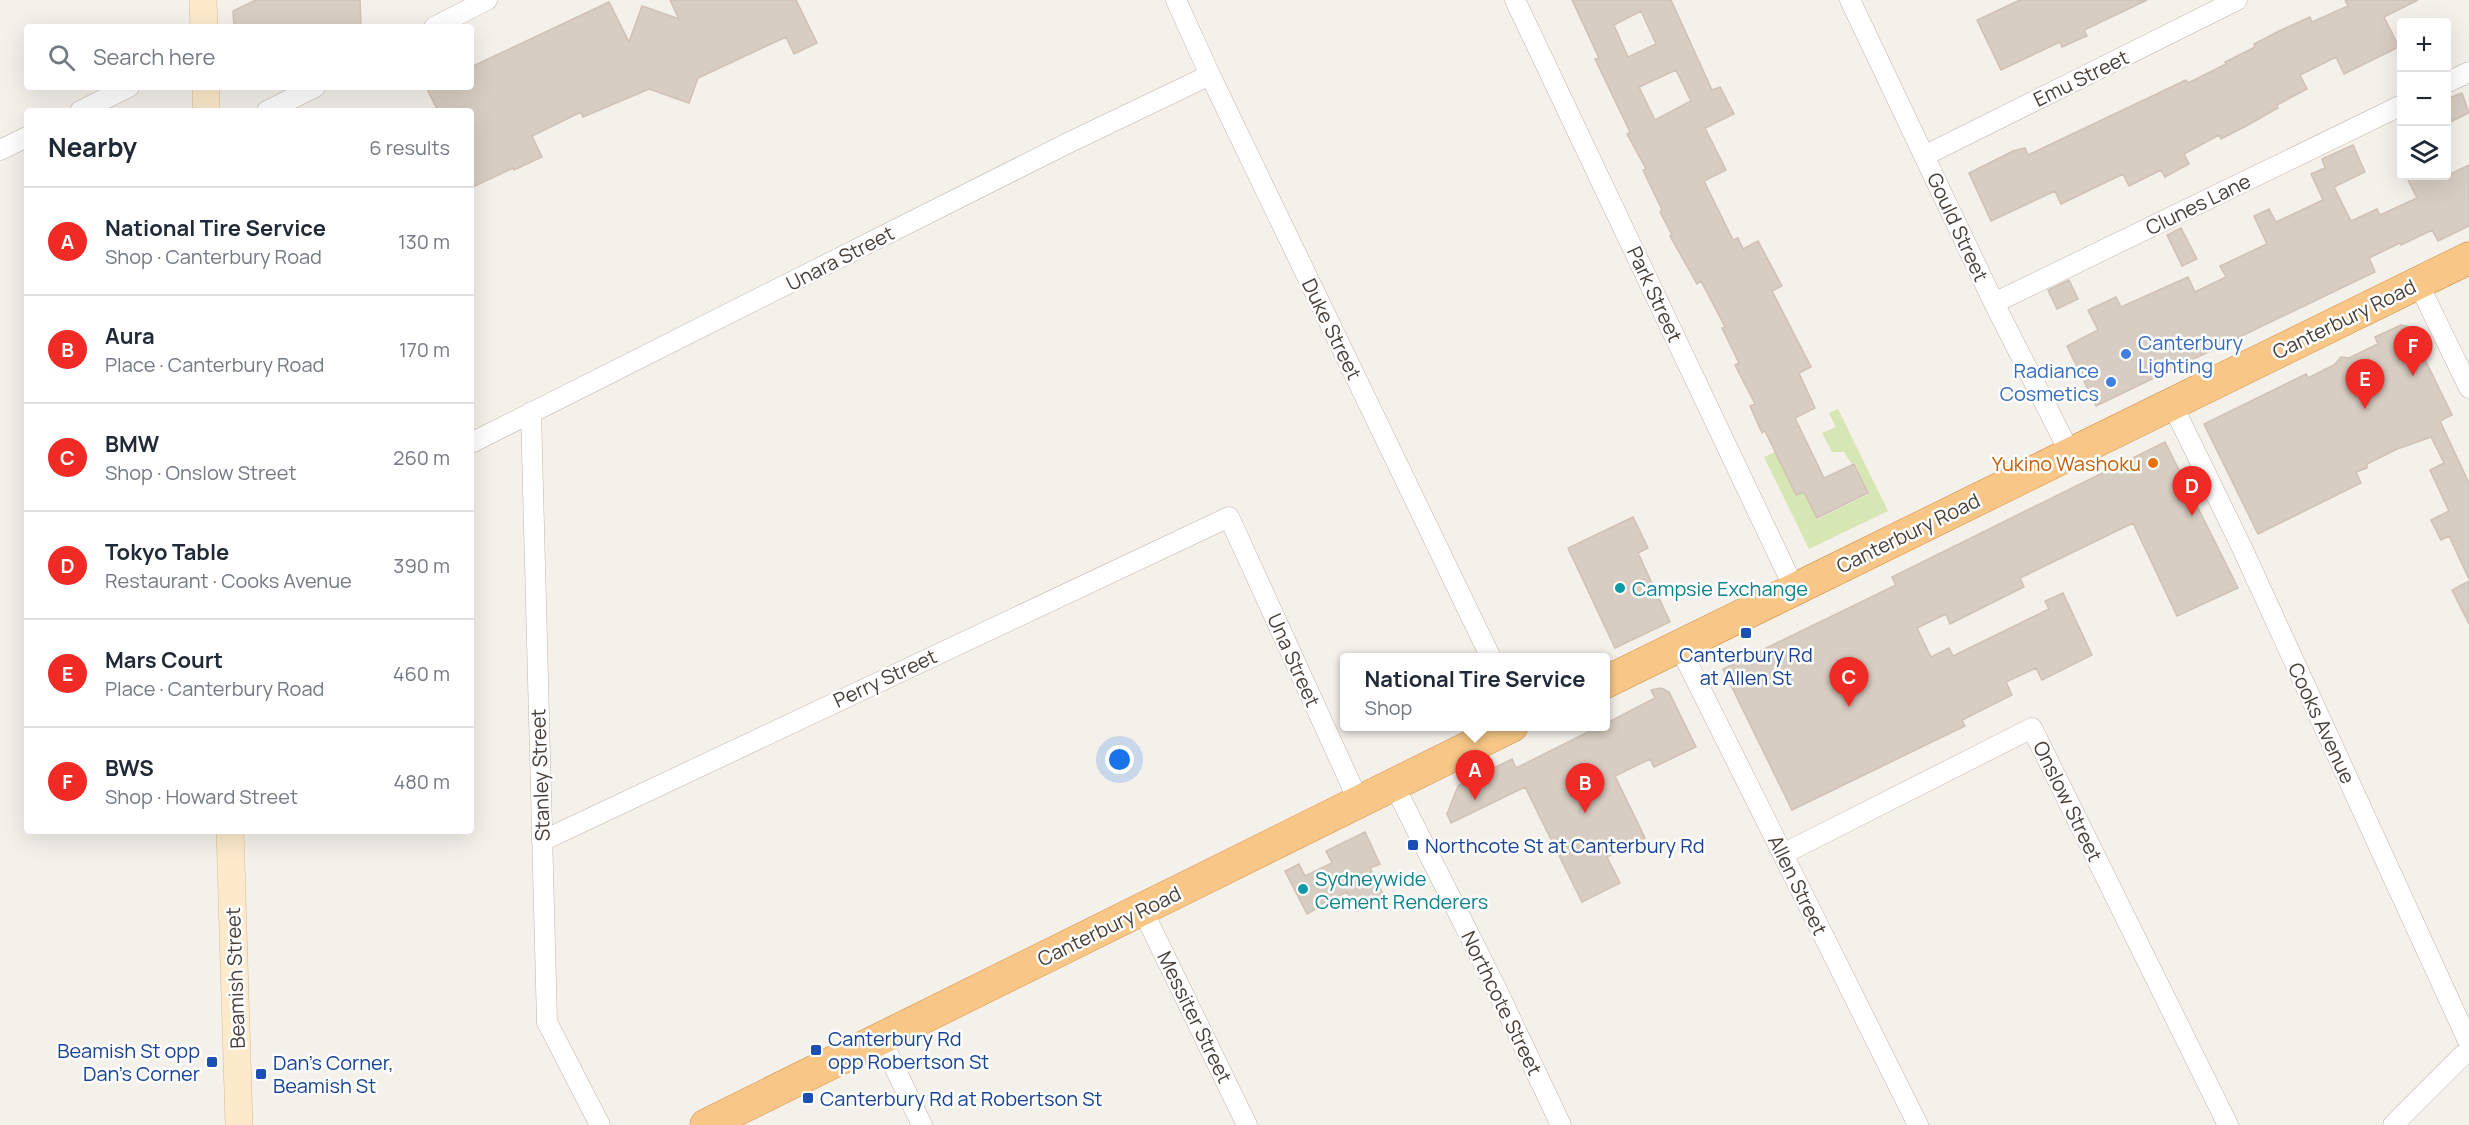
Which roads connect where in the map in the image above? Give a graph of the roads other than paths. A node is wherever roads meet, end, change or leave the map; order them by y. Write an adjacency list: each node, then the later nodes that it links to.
1 (203, 0): 7 (main road)
2 (487, 0): 8 (street)
3 (1176, 0): 10 (street, Duke Street)
4 (1515, 0): 31 (street, Park Street)
5 (1850, 0): 21 (street, Gould Street)
6 (2237, 0): 21 (street, Emu Street)
7 (204, 24)
8 (440, 24)
9 (2469, 72): 11 (street)
10 (1210, 75): 27 (street, Unara Street); 33 (street, Duke Street)
11 (2451, 81)
12 (123, 90): 16 (street)
13 (206, 90): 17 (main road)
14 (309, 90): 18 (street)
15 (2397, 107): 24 (street, Clunes Lane)
16 (86, 108)
17 (206, 108)
18 (273, 108)
19 (24, 138): 20 (street)
20 (0, 150)
21 (1924, 156): 24 (street, Gould Street)
22 (2469, 258): 23 (highway, Canterbury Road)
23 (2418, 283): 25 (street); 26 (highway, Canterbury Road)
24 (1994, 303): 29 (street, Gould Street)
25 (2469, 388)
26 (2172, 404): 29 (highway, Canterbury Road); 43 (street, Cooks Avenue)
27 (531, 412): 28 (street, Unara Street); 39 (street, Stanley Street)
28 (474, 441)
29 (2070, 453): 31 (highway, Canterbury Road)
30 (1229, 517): 37 (street, Una Street); 39 (street, Perry Street)
31 (1794, 588): 32 (highway, Canterbury Road)
32 (1678, 646): 34 (highway, Canterbury Road); 40 (street, Allen Street)
33 (1489, 653)
34 (1610, 680)
35 (1502, 731): 36 (highway, Canterbury Road)
36 (1394, 785): 37 (highway, Canterbury Road); 50 (street, Northcote Street)
37 (1359, 802): 41 (highway, Canterbury Road)
38 (230, 834): 45 (main road, Beamish Street)
39 (542, 841): 46 (street, Stanley Street)
40 (1783, 854): 51 (street, Allen Street); 52 (street, Onslow Street)
41 (1142, 909): 42 (highway, Canterbury Road); 49 (street, Messiter Street)
42 (881, 1039): 47 (highway, Canterbury Road); 48 (street)
43 (2469, 1043)
44 (2469, 1049): 53 (street)
45 (239, 1125)
46 (600, 1125)
47 (706, 1125)
48 (922, 1125)
49 (1247, 1125)
50 (1561, 1125)
51 (1918, 1125)
52 (2228, 1125)
53 (2393, 1125)

